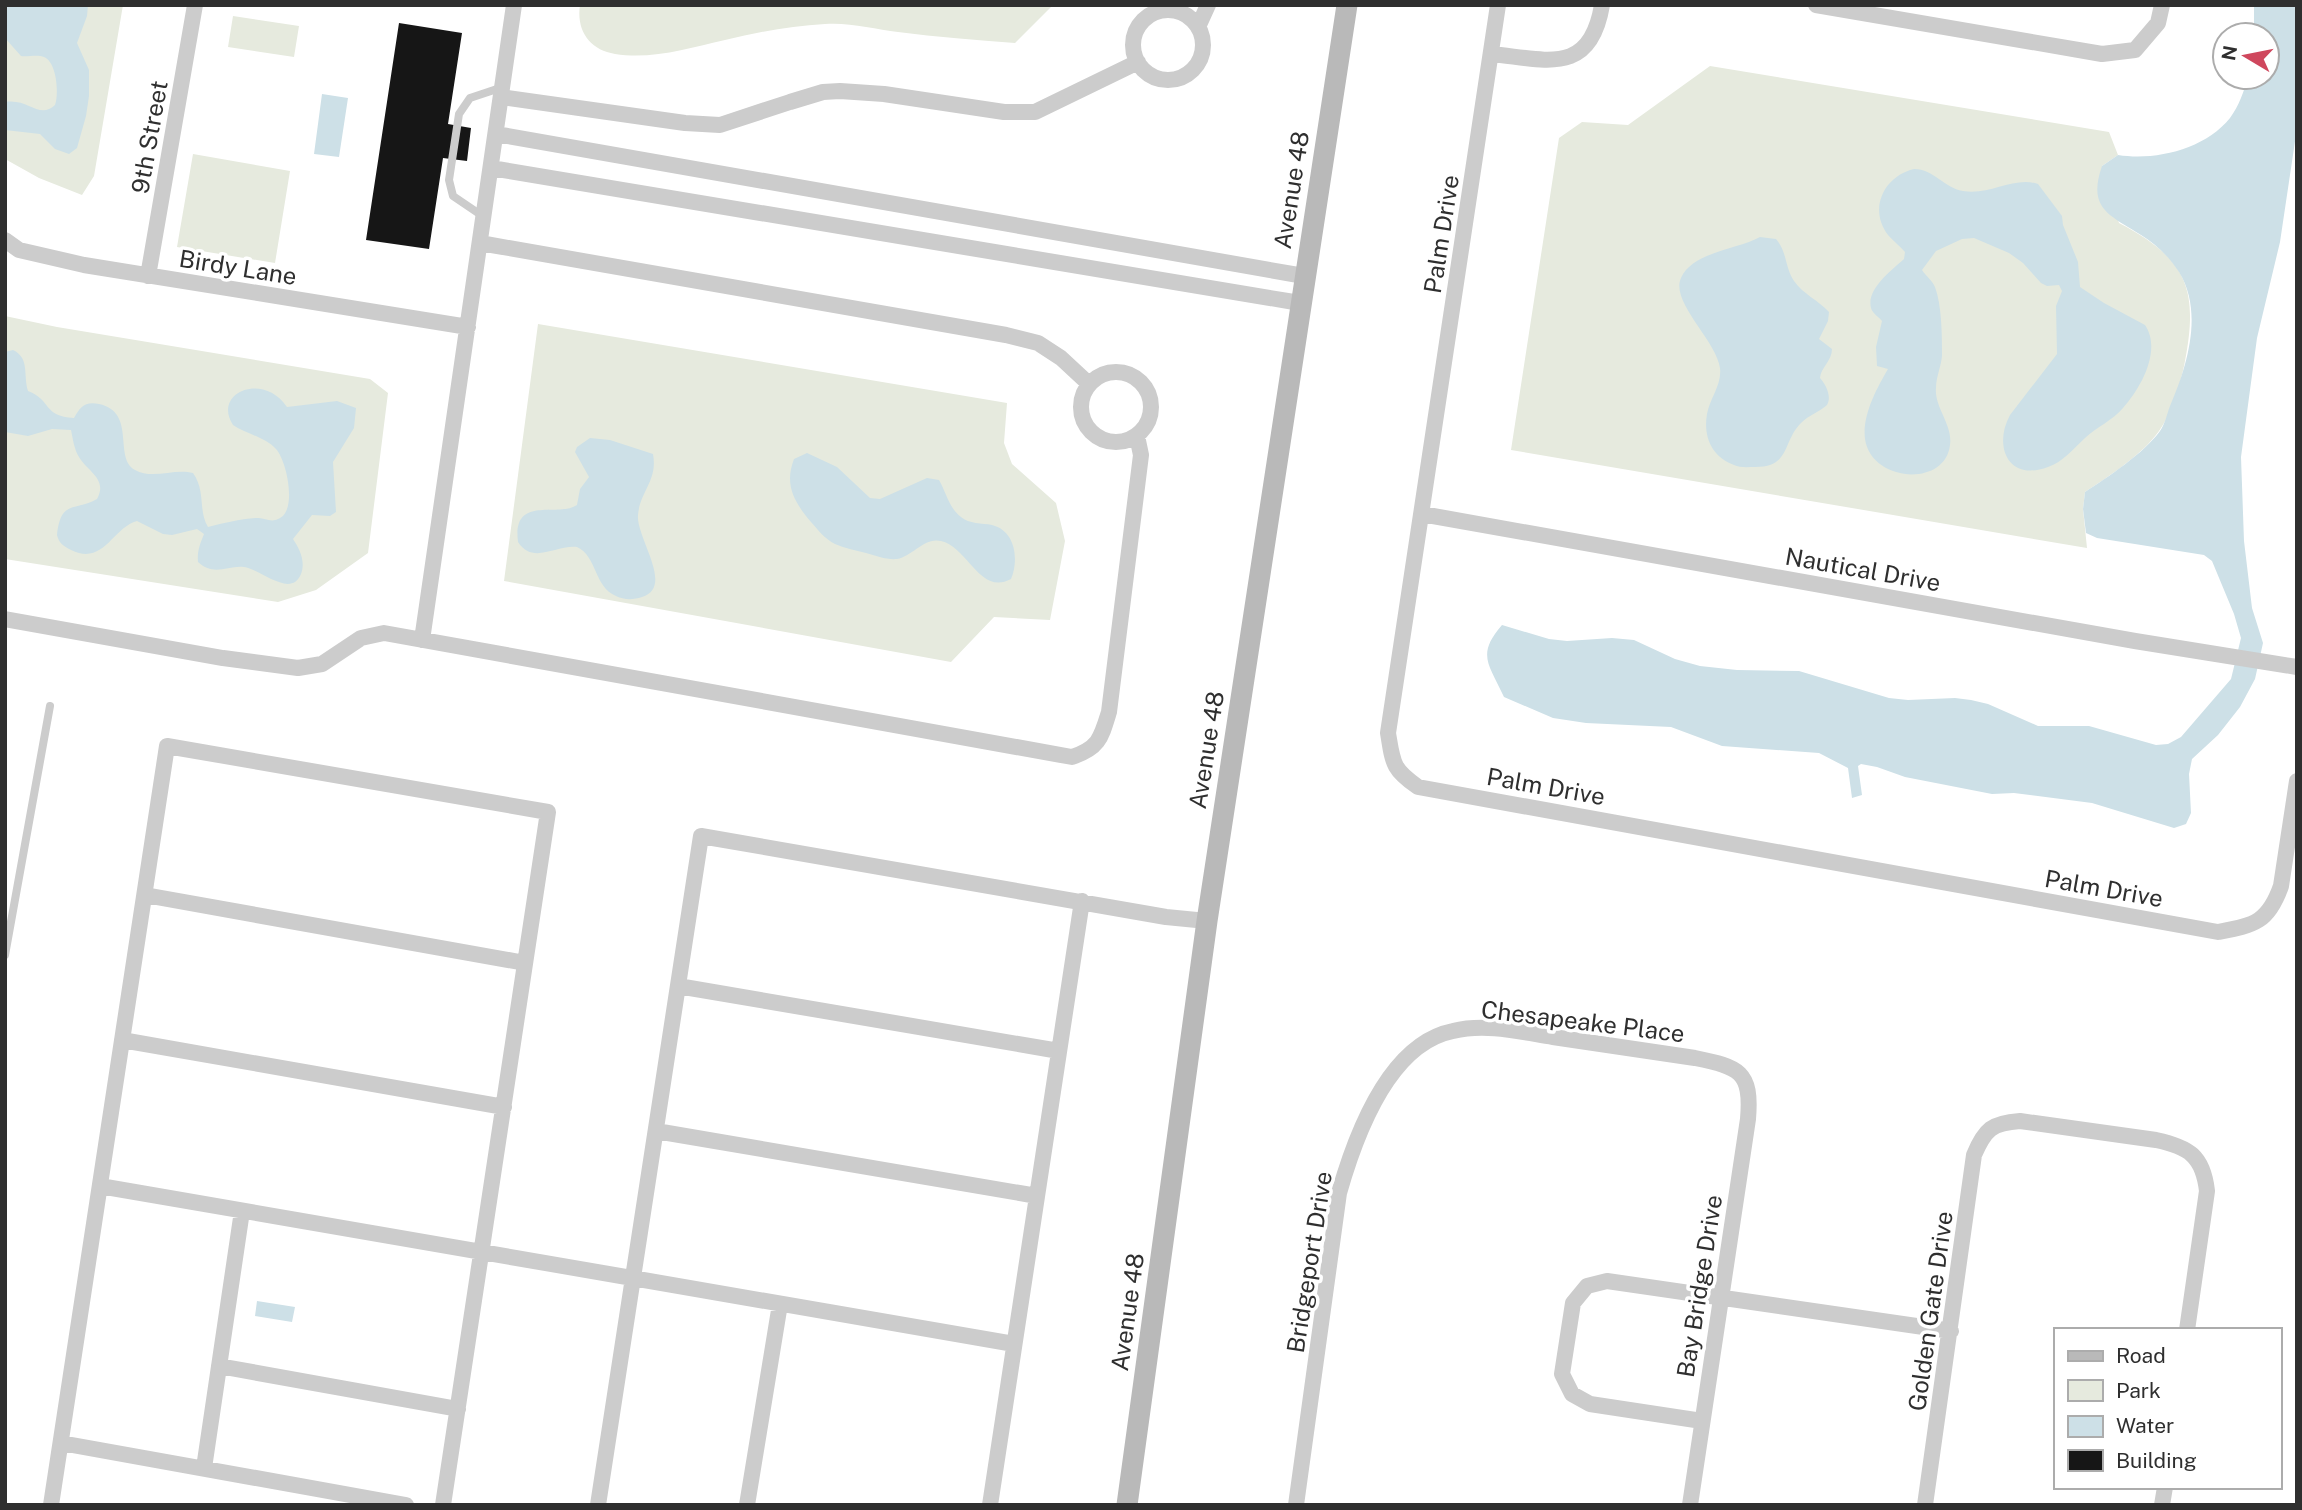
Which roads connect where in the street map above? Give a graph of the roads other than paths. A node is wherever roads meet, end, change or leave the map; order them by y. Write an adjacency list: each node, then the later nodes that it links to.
1 (195, 5): 18 (street, 9th Street)
2 (514, 5): 12 (street)
3 (1208, 5): 9 (street)
4 (1347, 5): 19 (main road, Avenue 48)
5 (1498, 5): 10 (street, Palm Drive)
6 (1602, 5): 10 (street)
7 (1816, 5): 8 (street)
8 (2162, 5)
9 (1198, 27): 11 (street); 11 (street)
10 (1491, 54): 24 (street, Palm Drive)
11 (1138, 62): 12 (street)
12 (502, 92): 13 (street); 15 (lane)
13 (496, 134): 14 (street); 19 (street)
14 (491, 168): 15 (street); 20 (street)
15 (484, 217): 17 (street)
16 (5, 240): 18 (street, Birdy Lane)
17 (480, 243): 21 (street); 22 (street)
18 (149, 275): 21 (street, Birdy Lane)
19 (1304, 276): 20 (main road, Avenue 48)
20 (1300, 303): 32 (main road, Avenue 48)
21 (468, 327): 26 (street)
22 (1089, 384): 23 (street); 23 (street)
23 (1137, 436): 26 (street)
24 (1421, 516): 27 (street, Nautical Drive); 29 (street, Palm Drive)
25 (5, 619): 26 (street)
26 (422, 640)
27 (2297, 667)
28 (50, 706): 33 (lane)
29 (2297, 781)
30 (145, 895): 34 (street); 34 (street); 36 (street)
31 (1082, 901): 32 (street); 35 (street); 38 (street)
32 (1207, 921): 63 (main road, Avenue 48)
33 (5, 955)
34 (525, 962): 40 (street)
35 (678, 986): 38 (street); 41 (street)
36 (122, 1040): 40 (street); 42 (street)
37 (1418, 1047): 39 (street, Chesapeake Place); 64 (street, Bridgeport Drive)
38 (1059, 1051): 43 (street)
39 (1743, 1076): 47 (street, Bay Bridge Drive)
40 (503, 1107): 45 (street)
41 (656, 1130): 43 (street); 46 (street)
42 (100, 1186): 44 (street); 55 (street)
43 (1037, 1196): 51 (street)
44 (242, 1211): 45 (street); 52 (street)
45 (481, 1252): 46 (street); 53 (street)
46 (633, 1278): 48 (street); 60 (street)
47 (1721, 1297): 50 (street); 54 (street, Bay Bridge Drive); 54 (street)
48 (780, 1304): 51 (street); 61 (street)
49 (2187, 1328): 50 (street, Golden Gate Drive)
50 (1951, 1331): 66 (street, Golden Gate Drive)
51 (1014, 1344): 62 (street)
52 (219, 1366): 53 (street); 56 (street)
53 (458, 1409): 59 (street)
54 (1702, 1421): 65 (street, Bay Bridge Drive)
55 (61, 1443): 56 (street); 57 (street)
56 (204, 1468): 58 (street)
57 (51, 1505)
58 (407, 1505)
59 (443, 1505)
60 (598, 1505)
61 (747, 1505)
62 (990, 1505)
63 (1126, 1505)
64 (1296, 1505)
65 (1690, 1505)
66 (1925, 1505)

